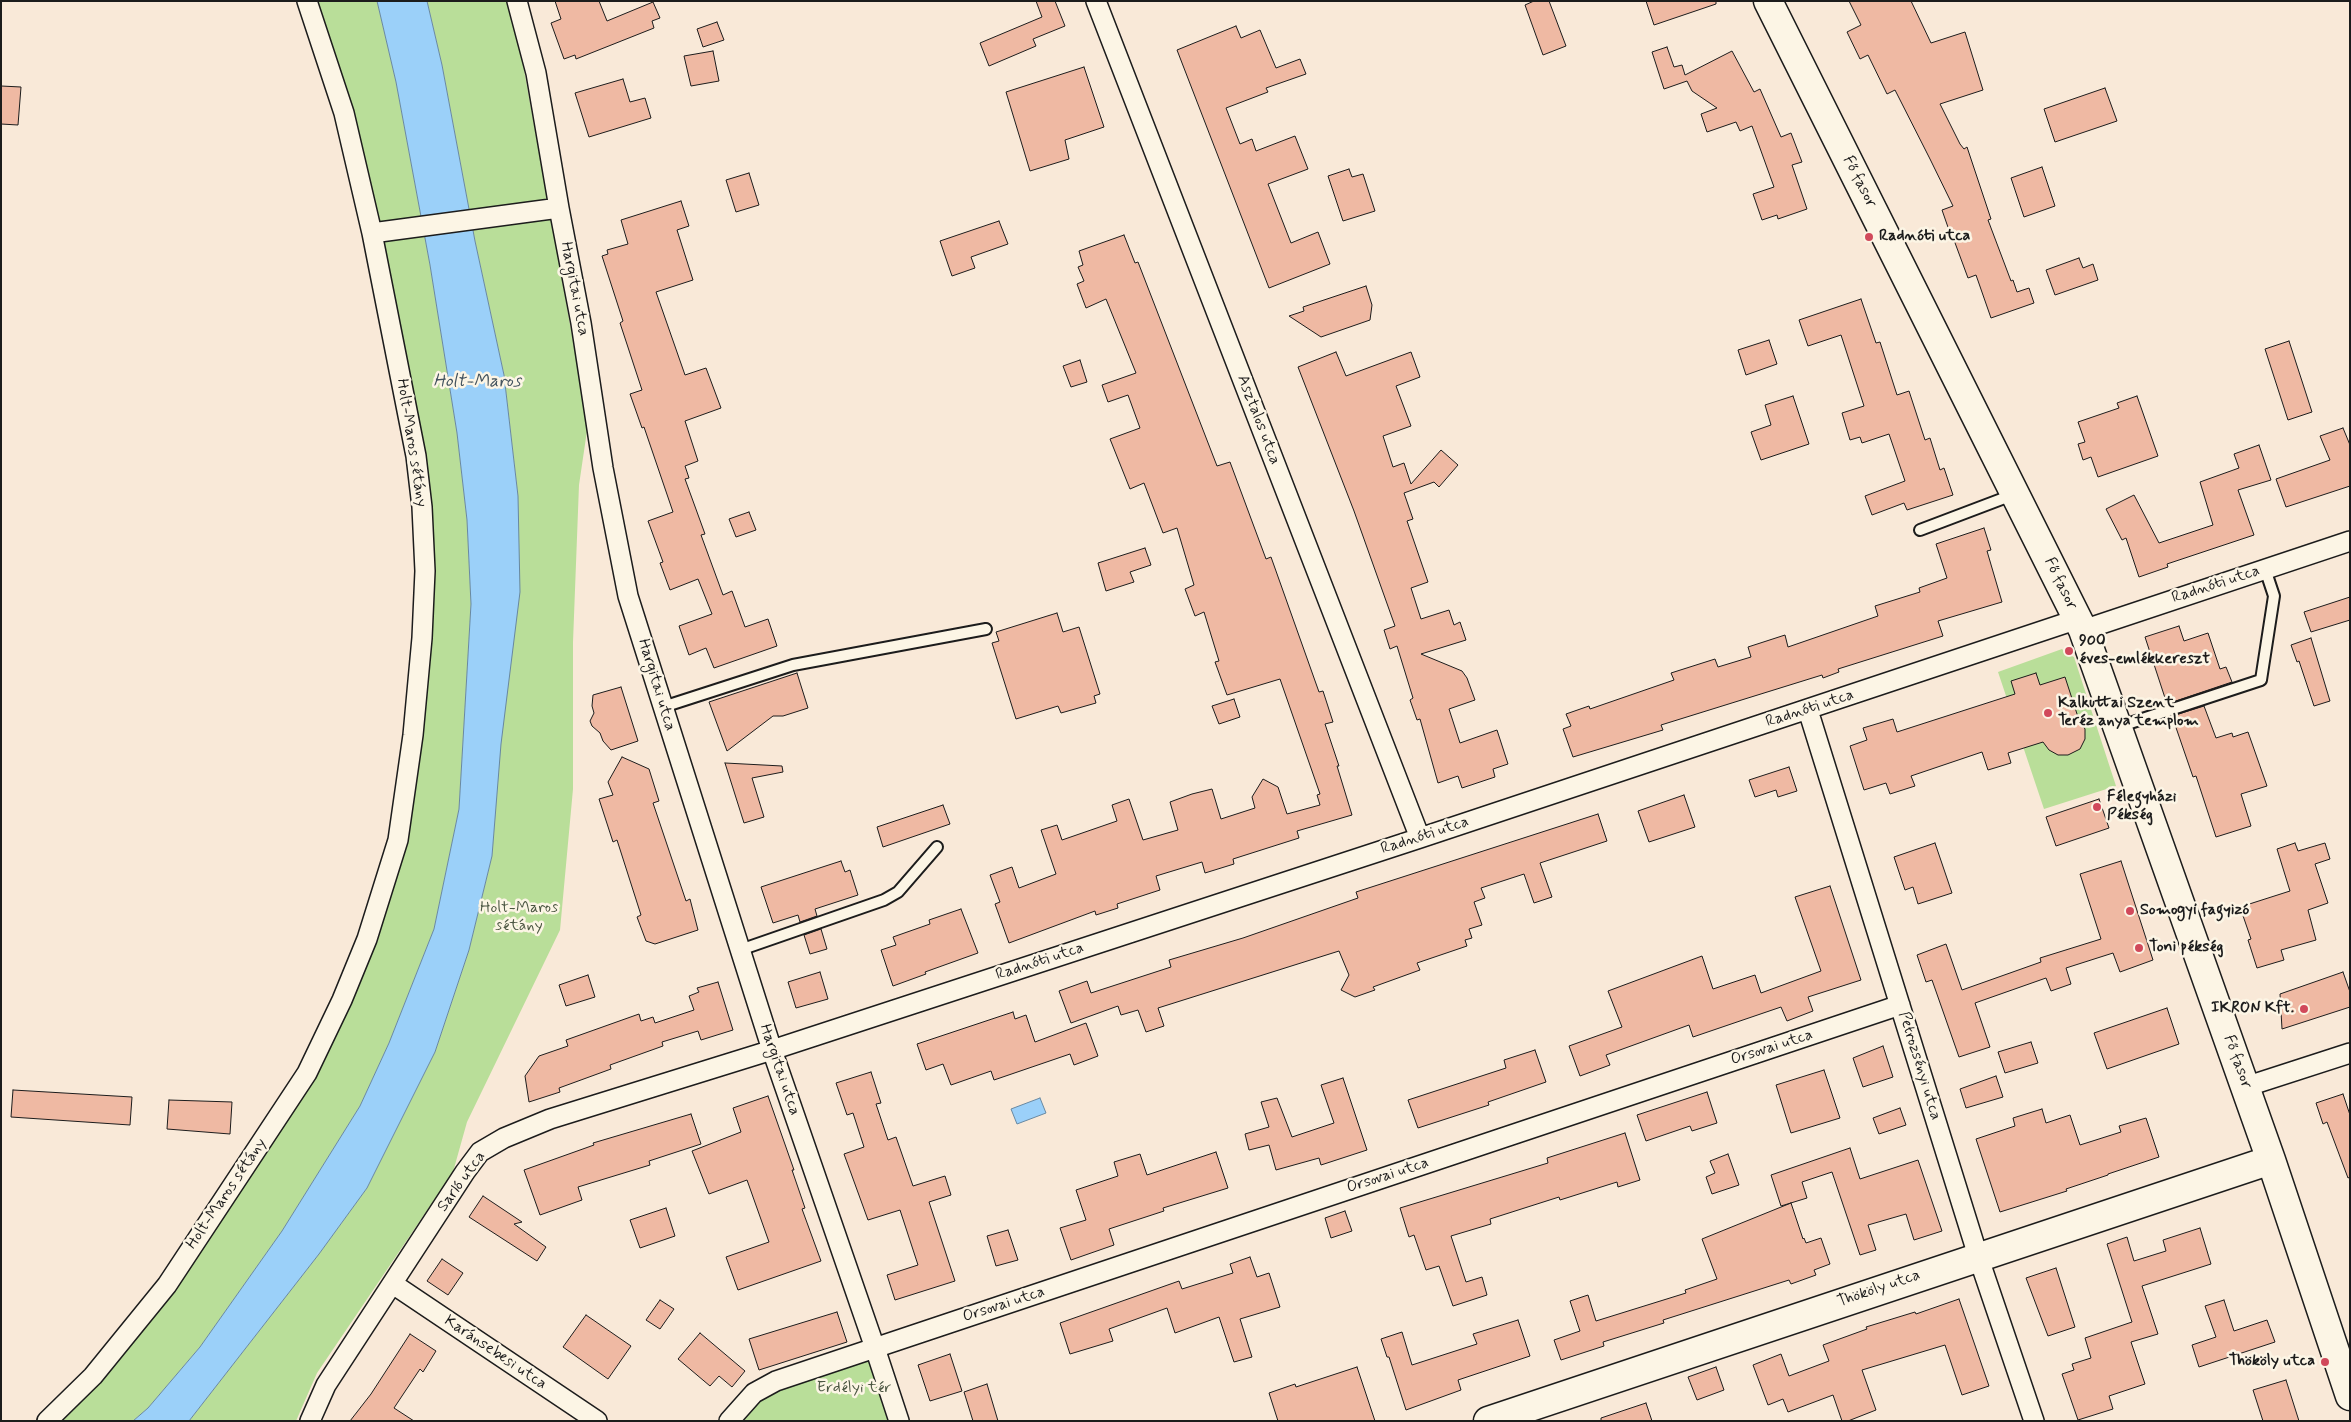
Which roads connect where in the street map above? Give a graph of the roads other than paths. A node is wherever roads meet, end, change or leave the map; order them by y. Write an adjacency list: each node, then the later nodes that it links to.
1 (306, 1): 6 (street, Holt-Maros sétány)
2 (517, 1): 5 (street, Hargitai utca)
3 (1096, 1): 16 (street, Asztalos utca)
4 (1768, 1): 7 (street, Fő fasor)
5 (558, 208): 6 (street); 13 (street, Hargitai utca)
6 (372, 232): 28 (street, Holt-Maros sétány)
7 (2016, 494): 8 (lane); 11 (street, Fő fasor)
8 (1920, 530)
9 (2350, 541): 10 (street, Radnóti utca)
10 (2265, 569): 11 (street, Radnóti utca); 15 (lane)
11 (2080, 625): 14 (street, Radnóti utca); 15 (street, Fő fasor)
12 (986, 628): 13 (lane)
13 (663, 707): 18 (street, Hargitai utca)
14 (1808, 710): 16 (street, Radnóti utca); 19 (street, Petrozsényi utca)
15 (2118, 728): 22 (street, Fő fasor)
16 (1420, 838): 20 (street, Radnóti utca)
17 (937, 847): 18 (lane)
18 (740, 950): 20 (street, Hargitai utca)
19 (1900, 1005): 24 (street, Petrozsényi utca); 26 (street, Orsovai utca)
20 (772, 1050): 25 (street, Sarló utca); 26 (street, Hargitai utca)
21 (2350, 1053): 22 (street)
22 (2245, 1087): 23 (street, Fő fasor)
23 (2271, 1160): 24 (street, Thököly utca); 27 (street, Fő fasor)
24 (1978, 1256): 33 (street, Thököly utca); 34 (street, Petrozsényi utca)
25 (393, 1284): 29 (street, Sarló utca); 30 (street, Karánsebesi utca)
26 (875, 1348): 31 (street); 32 (street)
27 (2350, 1396)
28 (47, 1421)
29 (310, 1421)
30 (597, 1421)
31 (729, 1421)
32 (899, 1421)
33 (1488, 1421)
34 (2034, 1421)

